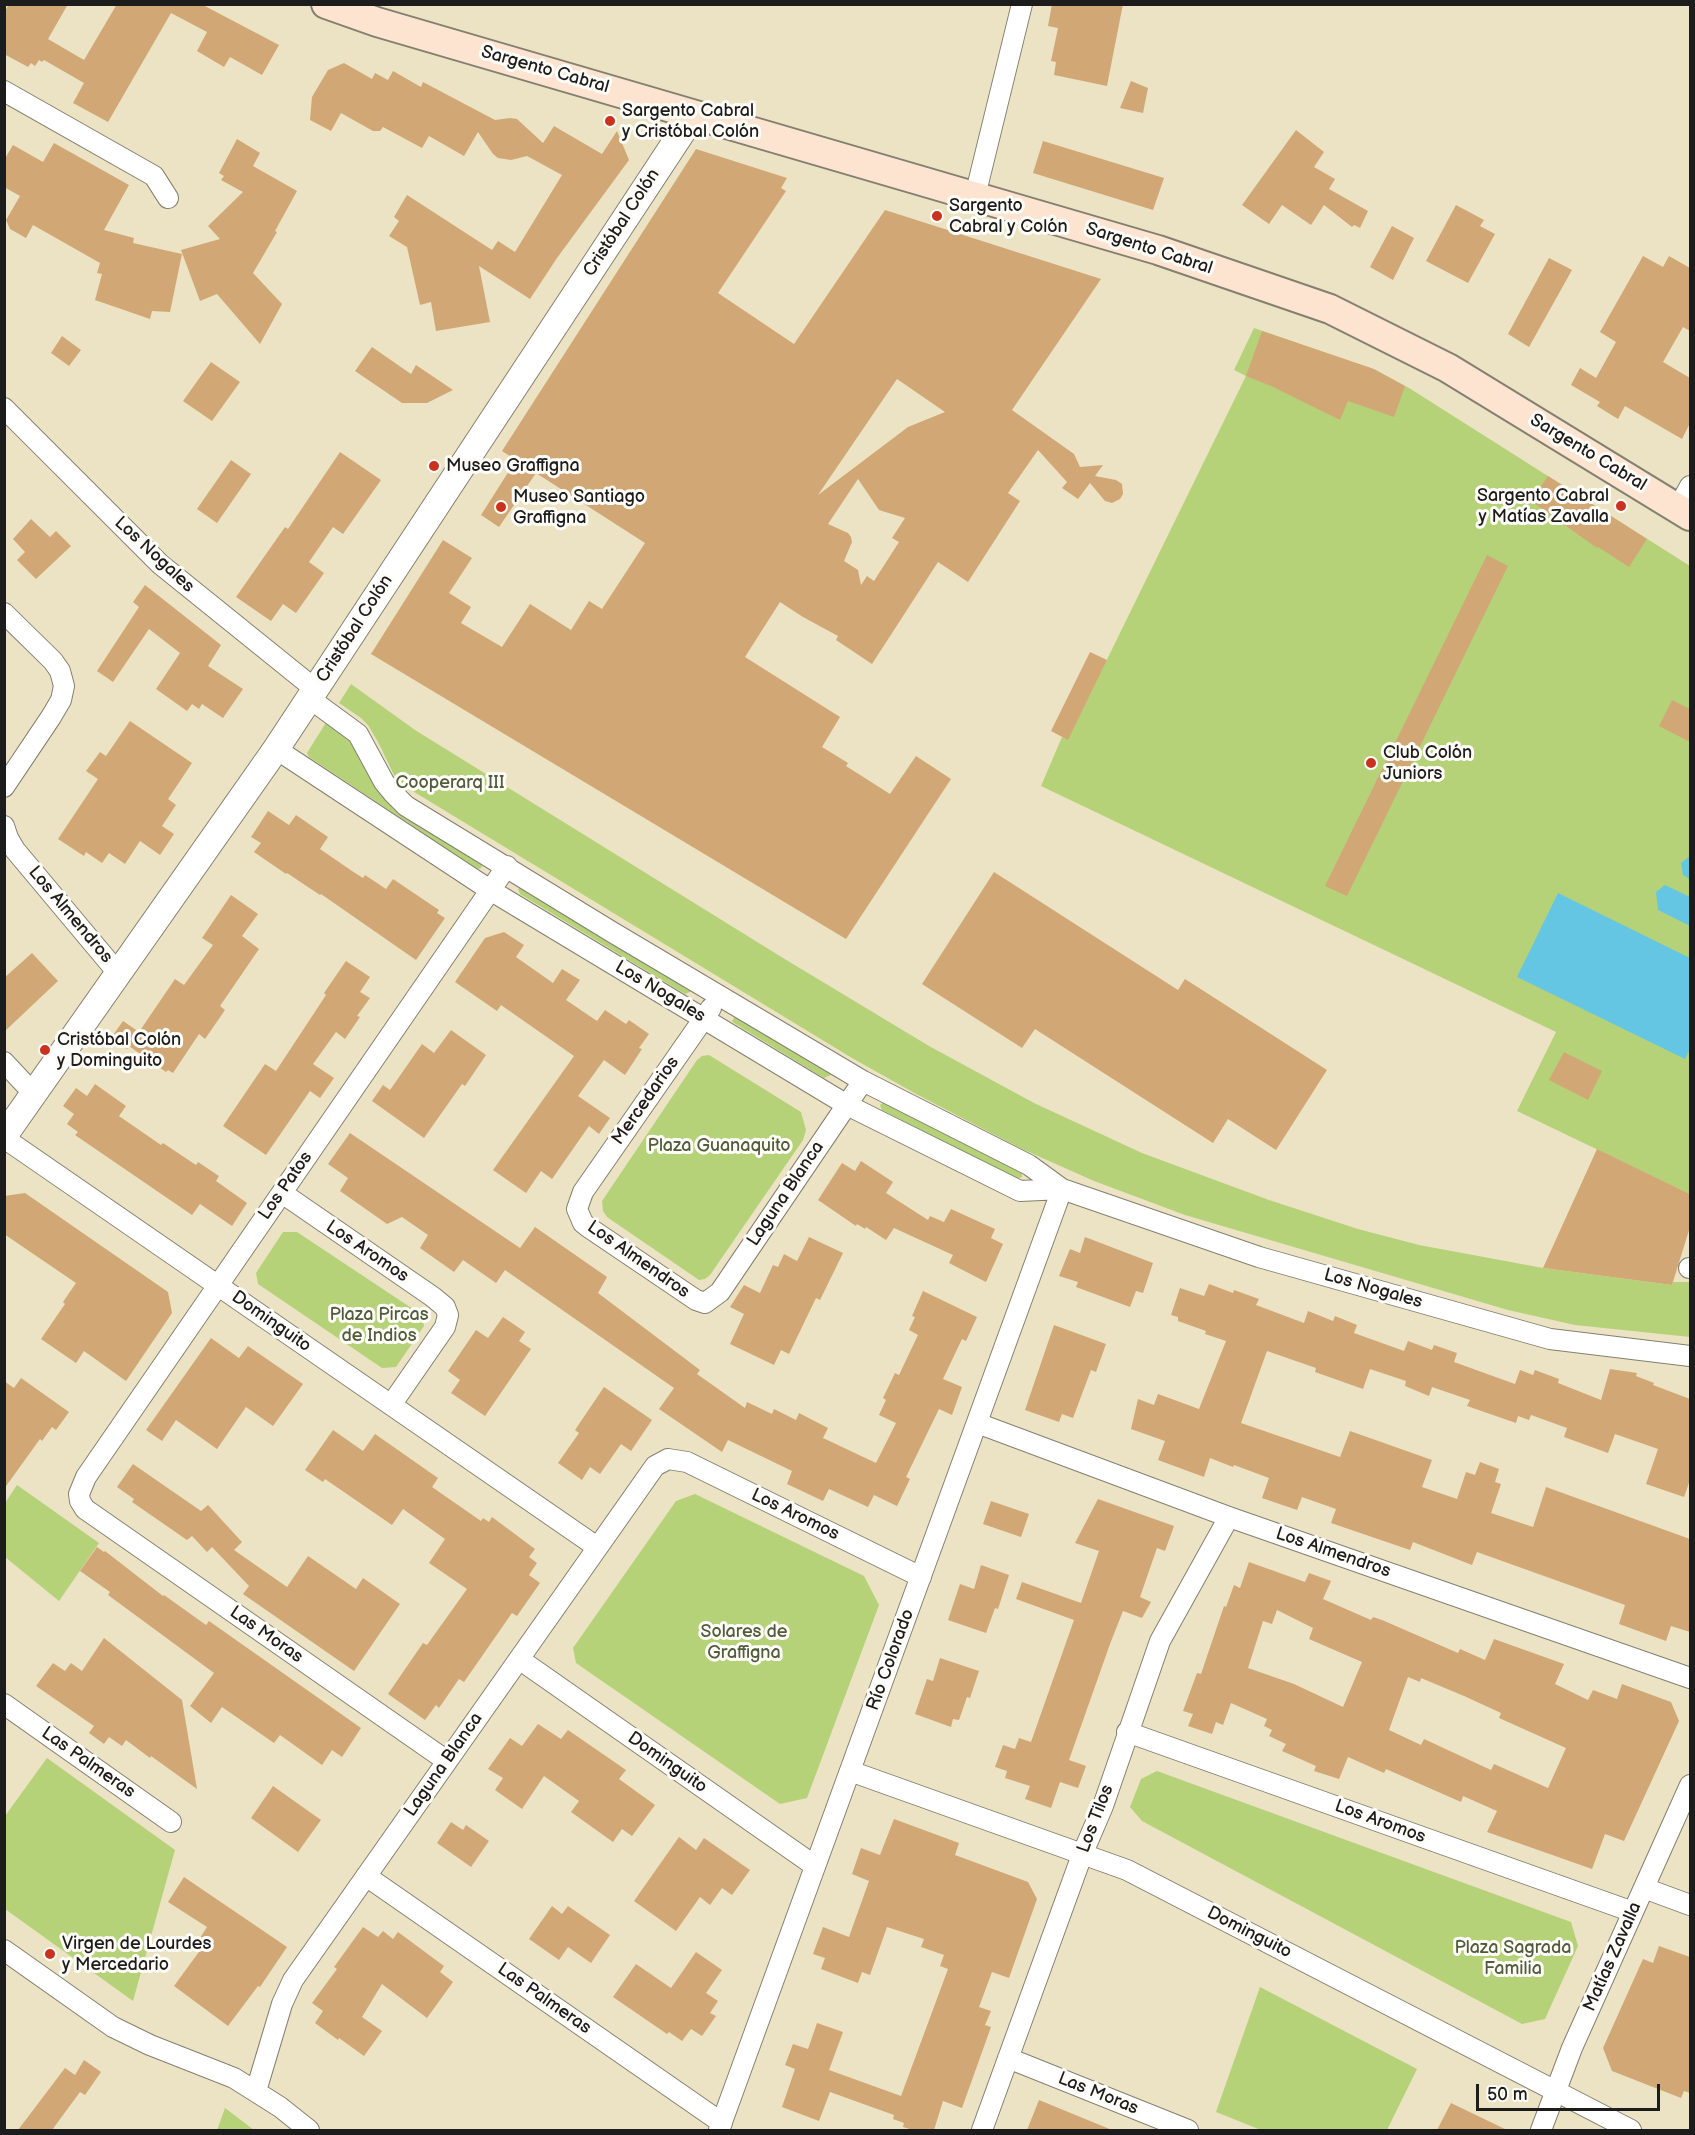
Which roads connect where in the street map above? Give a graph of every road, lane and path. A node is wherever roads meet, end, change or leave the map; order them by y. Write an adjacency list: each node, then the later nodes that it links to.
1 (326, 4): 4 (main road, Sargento Cabral)
2 (1022, 4): 5 (street)
3 (4, 91): 6 (street)
4 (694, 114): 5 (main road, Sargento Cabral); 10 (street, Cristóbal Colón)
5 (975, 195): 8 (main road, Sargento Cabral)
6 (168, 198)
7 (4, 408): 10 (street, Los Nogales)
8 (1686, 503)
9 (4, 613): 12 (street)
10 (312, 694): 11 (street, Cristóbal Colón); 14 (street, Los Nogales)
11 (276, 749): 15 (street, Los Nogales); 16 (street, Cristóbal Colón)
12 (4, 787)
13 (4, 826): 16 (street, Los Almendros)
14 (507, 866): 15 (street, Los Patos); 17 (street, Los Nogales)
15 (490, 890): 18 (street, Los Nogales); 25 (street, Los Patos)
16 (118, 973): 21 (street, Cristóbal Colón)
17 (720, 996): 18 (street, Mercedarios); 20 (street, Los Nogales)
18 (704, 1018): 22 (street, Los Nogales); 26 (street, Mercedarios)
19 (4, 1062): 21 (street)
20 (863, 1082): 22 (street, Laguna Blanca); 24 (street, Los Nogales)
21 (34, 1094): 23 (street, Cristóbal Colón)
22 (847, 1105): 24 (street, Los Nogales); 28 (street, Laguna Blanca)
23 (4, 1137): 27 (street, Dominguito)
24 (1062, 1189): 29 (street, Los Nogales); 31 (street, Río Colorado)
25 (282, 1193): 27 (street, Los Patos); 30 (street, Los Aromos)
26 (577, 1209): 28 (street, Los Almendros)
27 (218, 1285): 30 (street, Dominguito); 33 (street, Los Patos)
28 (705, 1303)
29 (1690, 1356)
30 (391, 1405): 35 (street, Dominguito)
31 (977, 1423): 34 (street, Los Almendros); 36 (street, Río Colorado)
32 (668, 1459): 35 (street, Laguna Blanca); 36 (street, Los Aromos)
33 (85, 1509): 41 (street, Las Moras)
34 (1228, 1517): 38 (street, Los Almendros); 40 (street, Los Tilos)
35 (597, 1547): 37 (street, Laguna Blanca)
36 (921, 1576): 42 (street, Río Colorado)
37 (519, 1659): 41 (street, Laguna Blanca); 46 (street, Dominguito)
38 (1690, 1678)
39 (4, 1704): 44 (street, Las Palmeras)
40 (1127, 1732): 45 (street, Los Tilos); 50 (street, Los Aromos)
41 (447, 1761): 47 (street, Laguna Blanca)
42 (850, 1771): 45 (street, Dominguito); 46 (street, Río Colorado)
43 (1690, 1785): 48 (street, Matías Zavalla)
44 (171, 1822)
45 (1082, 1855): 52 (street, Los Tilos); 54 (street, Dominguito)
46 (815, 1866): 55 (street, Río Colorado)
47 (366, 1876): 53 (street, Laguna Blanca); 55 (street, Las Palmeras)
48 (1644, 1888): 49 (street); 50 (street, Matías Zavalla)
49 (1690, 1905)
50 (1633, 1912): 54 (street, Matías Zavalla)
51 (4, 1950): 53 (street)
52 (1008, 2058): 57 (street, Los Tilos); 58 (street, Las Moras)
53 (256, 2091): 56 (street)
54 (1556, 2091): 59 (street, Matías Zavalla); 60 (street, Dominguito)
55 (720, 2127)
56 (309, 2130)
57 (982, 2130)
58 (1188, 2130)
59 (1541, 2130)
60 (1631, 2130)

